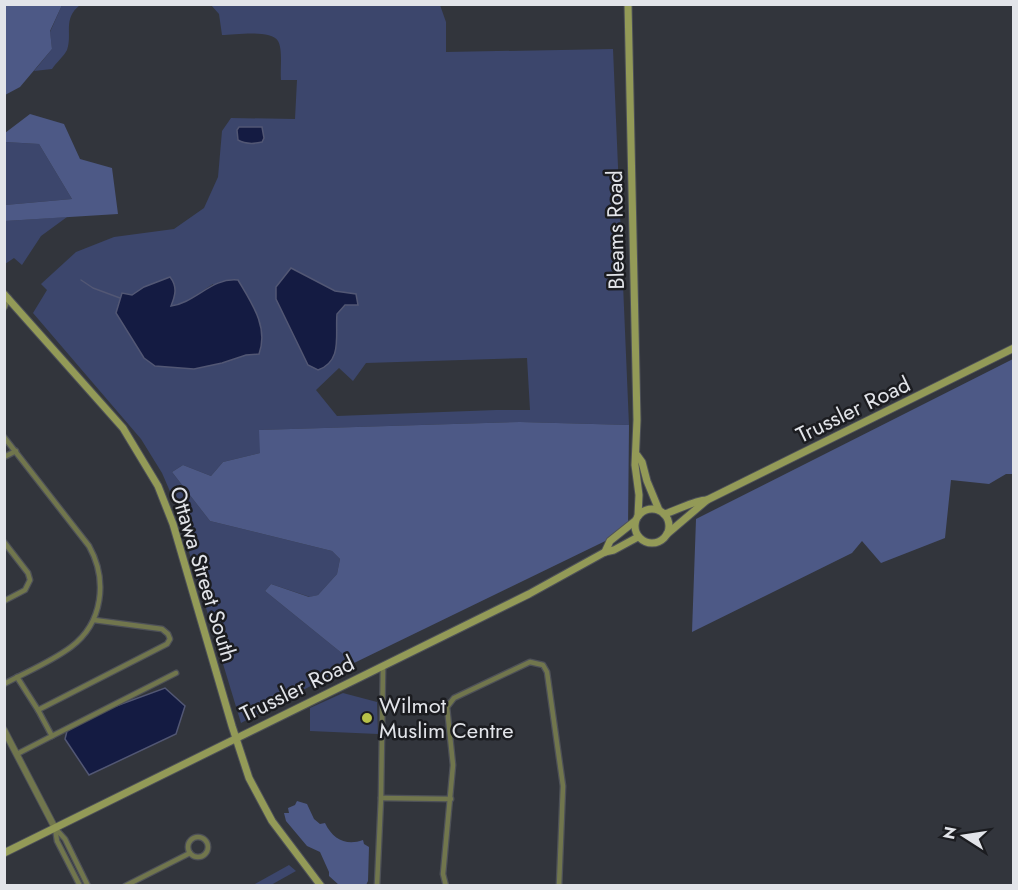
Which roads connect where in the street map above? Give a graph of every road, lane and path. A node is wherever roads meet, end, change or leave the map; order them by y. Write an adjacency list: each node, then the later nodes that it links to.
1 (628, 4): 7 (main road, Bleams Road)
2 (6, 297): 3 (street); 25 (main road, Ottawa Street South)
3 (4, 307)
4 (1014, 348): 9 (main road, Trussler Road)
5 (4, 437): 6 (street)
6 (16, 451): 8 (street); 17 (street)
7 (637, 455): 10 (main road, Bleams Road); 11 (main road, Bleams Road)
8 (4, 457)
9 (708, 500): 10 (main road, Trussler Road); 12 (main road, Trussler Road)
10 (661, 512): 11 (main road); 12 (main road)
11 (637, 518): 13 (main road); 15 (main road, Trussler Road)
12 (667, 534): 13 (main road)
13 (638, 537): 15 (main road, Trussler Road)
14 (4, 542): 16 (street)
15 (604, 552): 18 (main road, Trussler Road)
16 (4, 601)
17 (94, 620): 20 (street); 22 (street)
18 (383, 667): 25 (main road, Trussler Road); 27 (street)
19 (176, 673): 24 (street)
20 (17, 677): 21 (street); 22 (street)
21 (4, 684)
22 (38, 710): 24 (street)
23 (4, 730): 26 (street)
24 (52, 736): 26 (street)
25 (236, 738): 29 (main road, Trussler Road); 35 (main road)
26 (17, 754): 29 (street)
27 (381, 798): 28 (street); 36 (street)
28 (451, 799): 37 (street); 38 (street)
29 (55, 828): 30 (main road, Trussler Road); 32 (street); 33 (street)
30 (4, 853)
31 (190, 853): 31 (street); 34 (street)
32 (80, 885)
33 (88, 885)
34 (125, 885)
35 (321, 885)
36 (377, 885)
37 (446, 885)
38 (559, 885)

